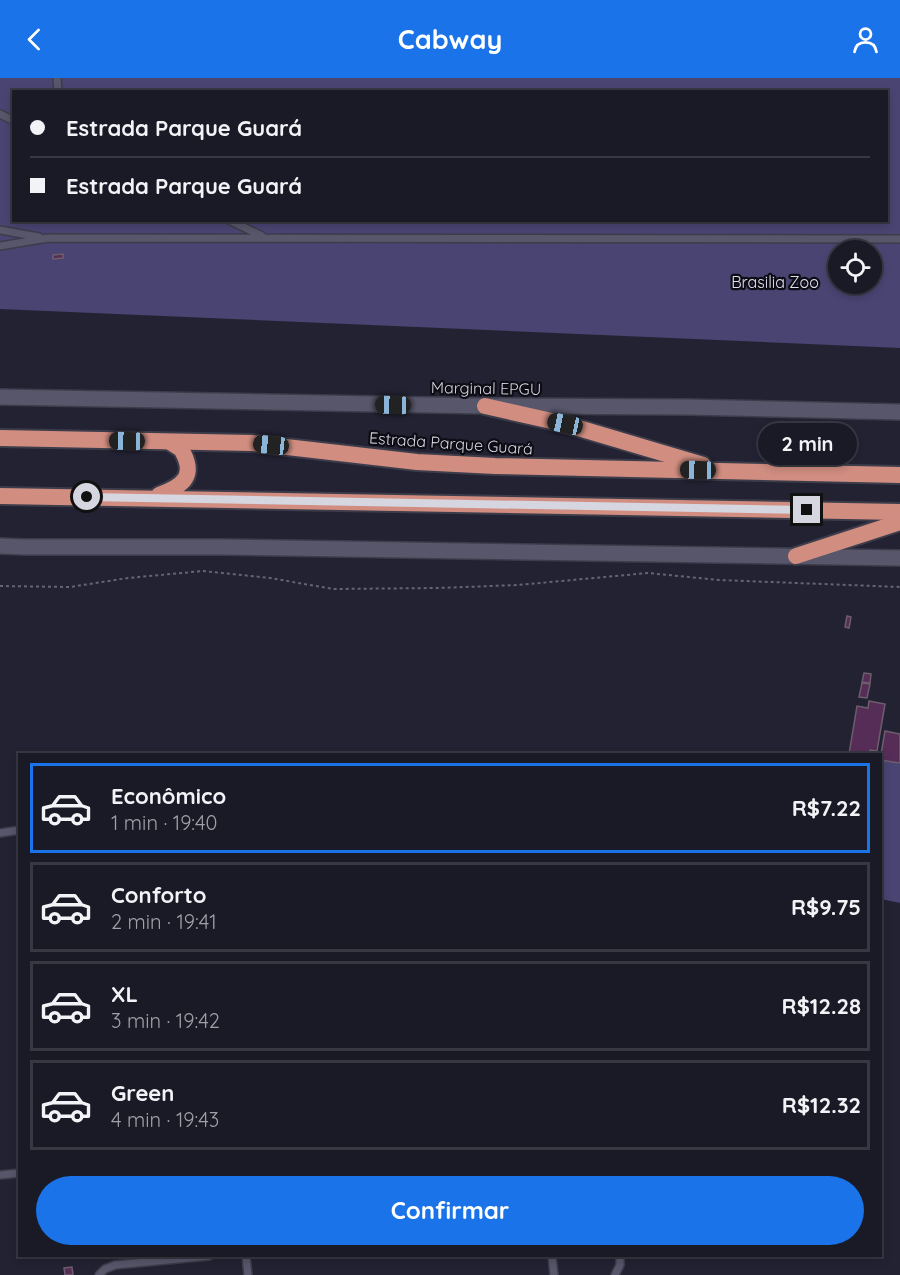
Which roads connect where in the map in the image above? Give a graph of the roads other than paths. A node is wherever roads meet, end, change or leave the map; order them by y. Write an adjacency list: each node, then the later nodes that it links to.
1 (232, 222): 3 (lane)
2 (0, 230): 4 (lane)
3 (265, 237): 4 (lane); 5 (lane)
4 (48, 238): 6 (lane)
5 (900, 239)
6 (0, 246)
7 (0, 397): 8 (street, Marginal EPGU)
8 (485, 406): 9 (street, Marginal EPGU); 12 (highway)
9 (900, 412)
10 (0, 438): 11 (highway, Estrada Parque Guará)
11 (170, 442): 12 (highway, Estrada Parque Guará); 15 (highway)
12 (721, 471): 13 (highway, Estrada Parque Guará)
13 (900, 475)
14 (0, 496): 15 (highway)
15 (153, 498): 16 (highway)
16 (900, 512)
17 (900, 522): 19 (highway)
18 (0, 546): 19 (street)
19 (796, 556): 20 (street)
20 (900, 558)
21 (18, 830): 22 (lane)
22 (0, 833)
23 (18, 1173): 24 (lane)
24 (0, 1175)
25 (198, 1257): 29 (lane)
26 (246, 1257): 30 (lane)
27 (552, 1257): 31 (lane)
28 (620, 1257): 32 (lane)
29 (99, 1275)
30 (248, 1275)
31 (554, 1275)
32 (615, 1275)

